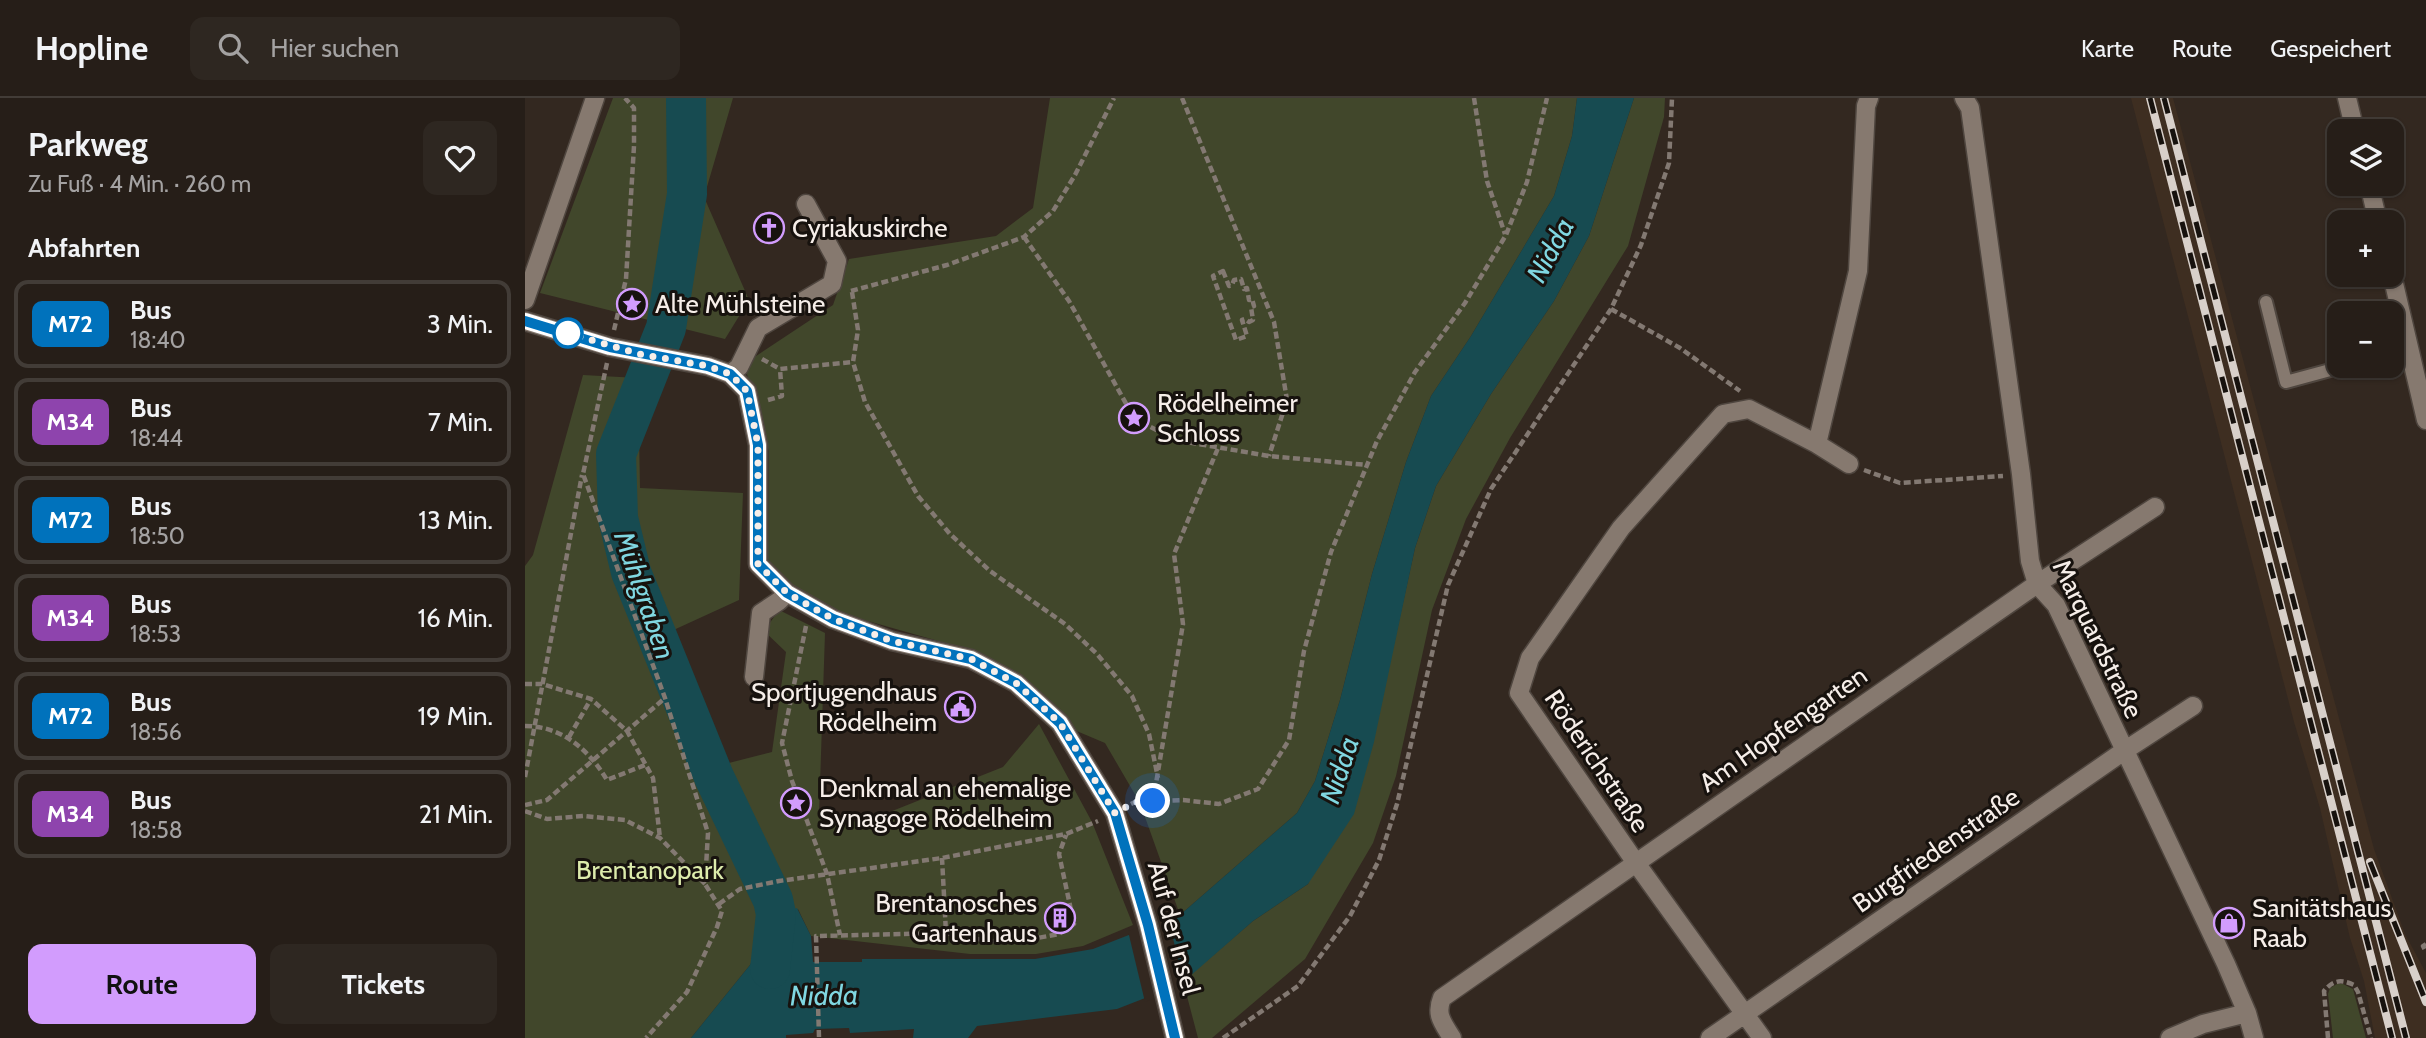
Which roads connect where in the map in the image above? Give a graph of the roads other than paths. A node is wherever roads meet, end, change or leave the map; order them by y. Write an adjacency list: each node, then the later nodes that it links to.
1 (595, 98): 8 (street)
2 (1869, 98): 15 (street)
3 (1964, 98): 18 (street, Marquardstraße)
4 (2347, 98): 5 (street)
5 (2352, 119)
6 (806, 204): 13 (street)
7 (2396, 287): 11 (street)
8 (525, 300)
9 (2266, 302): 12 (lane)
10 (525, 321): 13 (street)
11 (2416, 354): 14 (street)
12 (2327, 371)
13 (730, 374): 19 (street, Auf der Insel)
14 (2426, 420)
15 (1817, 443): 16 (street); 23 (street, Röderichstraße)
16 (1849, 464)
17 (2155, 507): 18 (street, Am Hopfengarten)
18 (2037, 584): 22 (street, Marquardstraße); 23 (street, Am Hopfengarten)
19 (787, 593): 20 (street); 26 (street, Auf der Insel)
20 (754, 677)
21 (2193, 706): 22 (street, Burgfriedenstraße)
22 (2124, 751): 24 (street, Marquardstraße); 25 (street, Burgfriedenstraße)
23 (1636, 863): 25 (street, Röderichstraße); 27 (street, Am Hopfengarten)
24 (2248, 1013): 30 (street); 31 (street, Marquardstraße)
25 (1745, 1014): 28 (street, Burgfriedenstraße); 29 (street, Röderichstraße)
26 (1175, 1035)
27 (1452, 1038)
28 (1710, 1038)
29 (1762, 1038)
30 (2169, 1038)
31 (2254, 1038)

